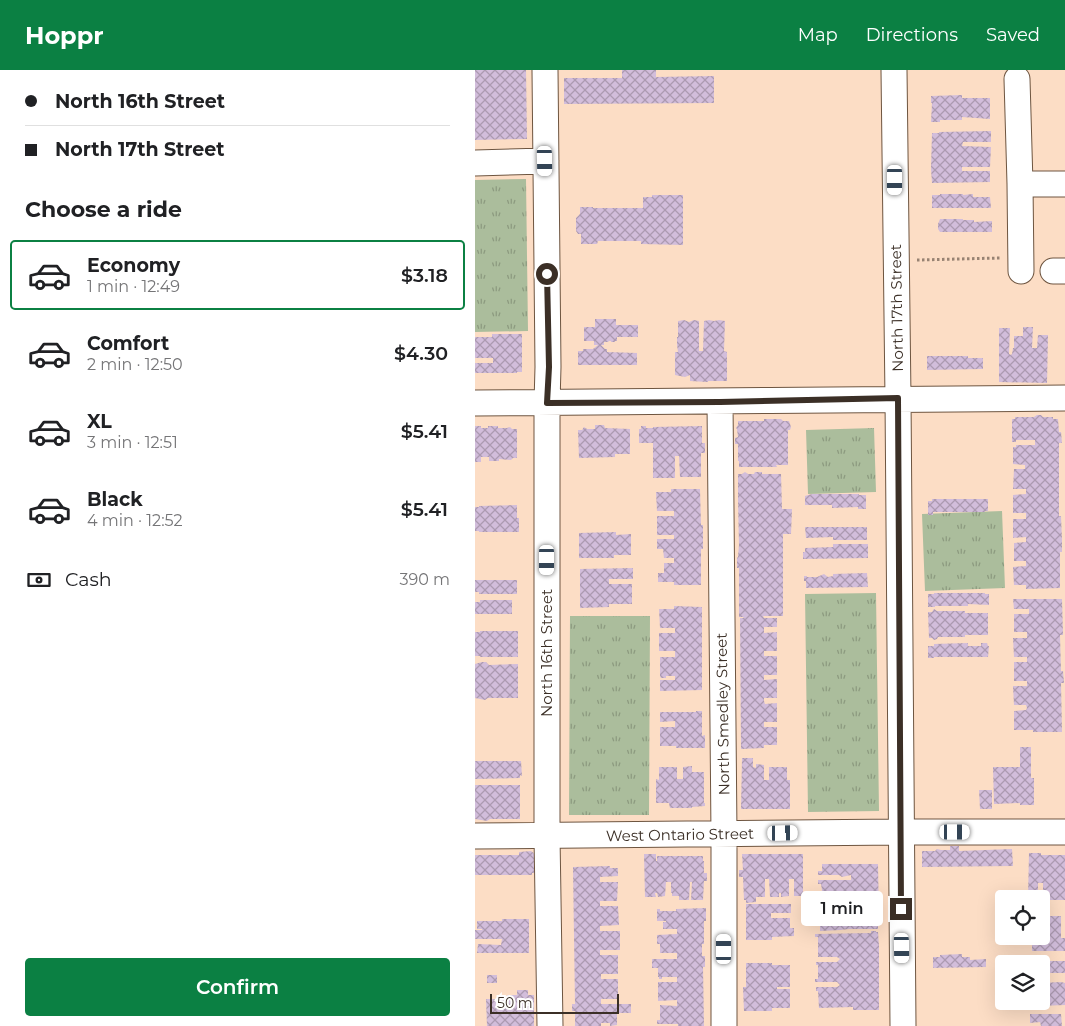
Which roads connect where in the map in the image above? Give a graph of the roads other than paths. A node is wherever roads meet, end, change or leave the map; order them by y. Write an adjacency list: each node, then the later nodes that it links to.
1 (545, 70): 4 (street, North 16th Street)
2 (894, 70): 9 (street, North 17th Street)
3 (1017, 79): 6 (street)
4 (545, 161): 5 (street); 13 (street, North 16th Street)
5 (475, 163)
6 (1020, 184): 7 (street); 8 (street)
7 (1065, 184)
8 (1012, 265)
9 (898, 398): 10 (street); 11 (street); 14 (street, North 17th Street)
10 (1065, 398)
11 (720, 402): 13 (street); 16 (street, North Smedley Street)
12 (475, 403): 13 (street)
13 (547, 403): 18 (street, North 16th Street)
14 (901, 832): 15 (street, West Ontario Street); 16 (street, West Ontario Street); 21 (street, North 17th Street)
15 (1065, 832)
16 (724, 834): 18 (street, West Ontario Street); 20 (street, North Smedley Street)
17 (475, 836): 18 (street, West Ontario Street)
18 (547, 836): 19 (street, North 16th Street)
19 (550, 1026)
20 (724, 1026)
21 (903, 1026)

